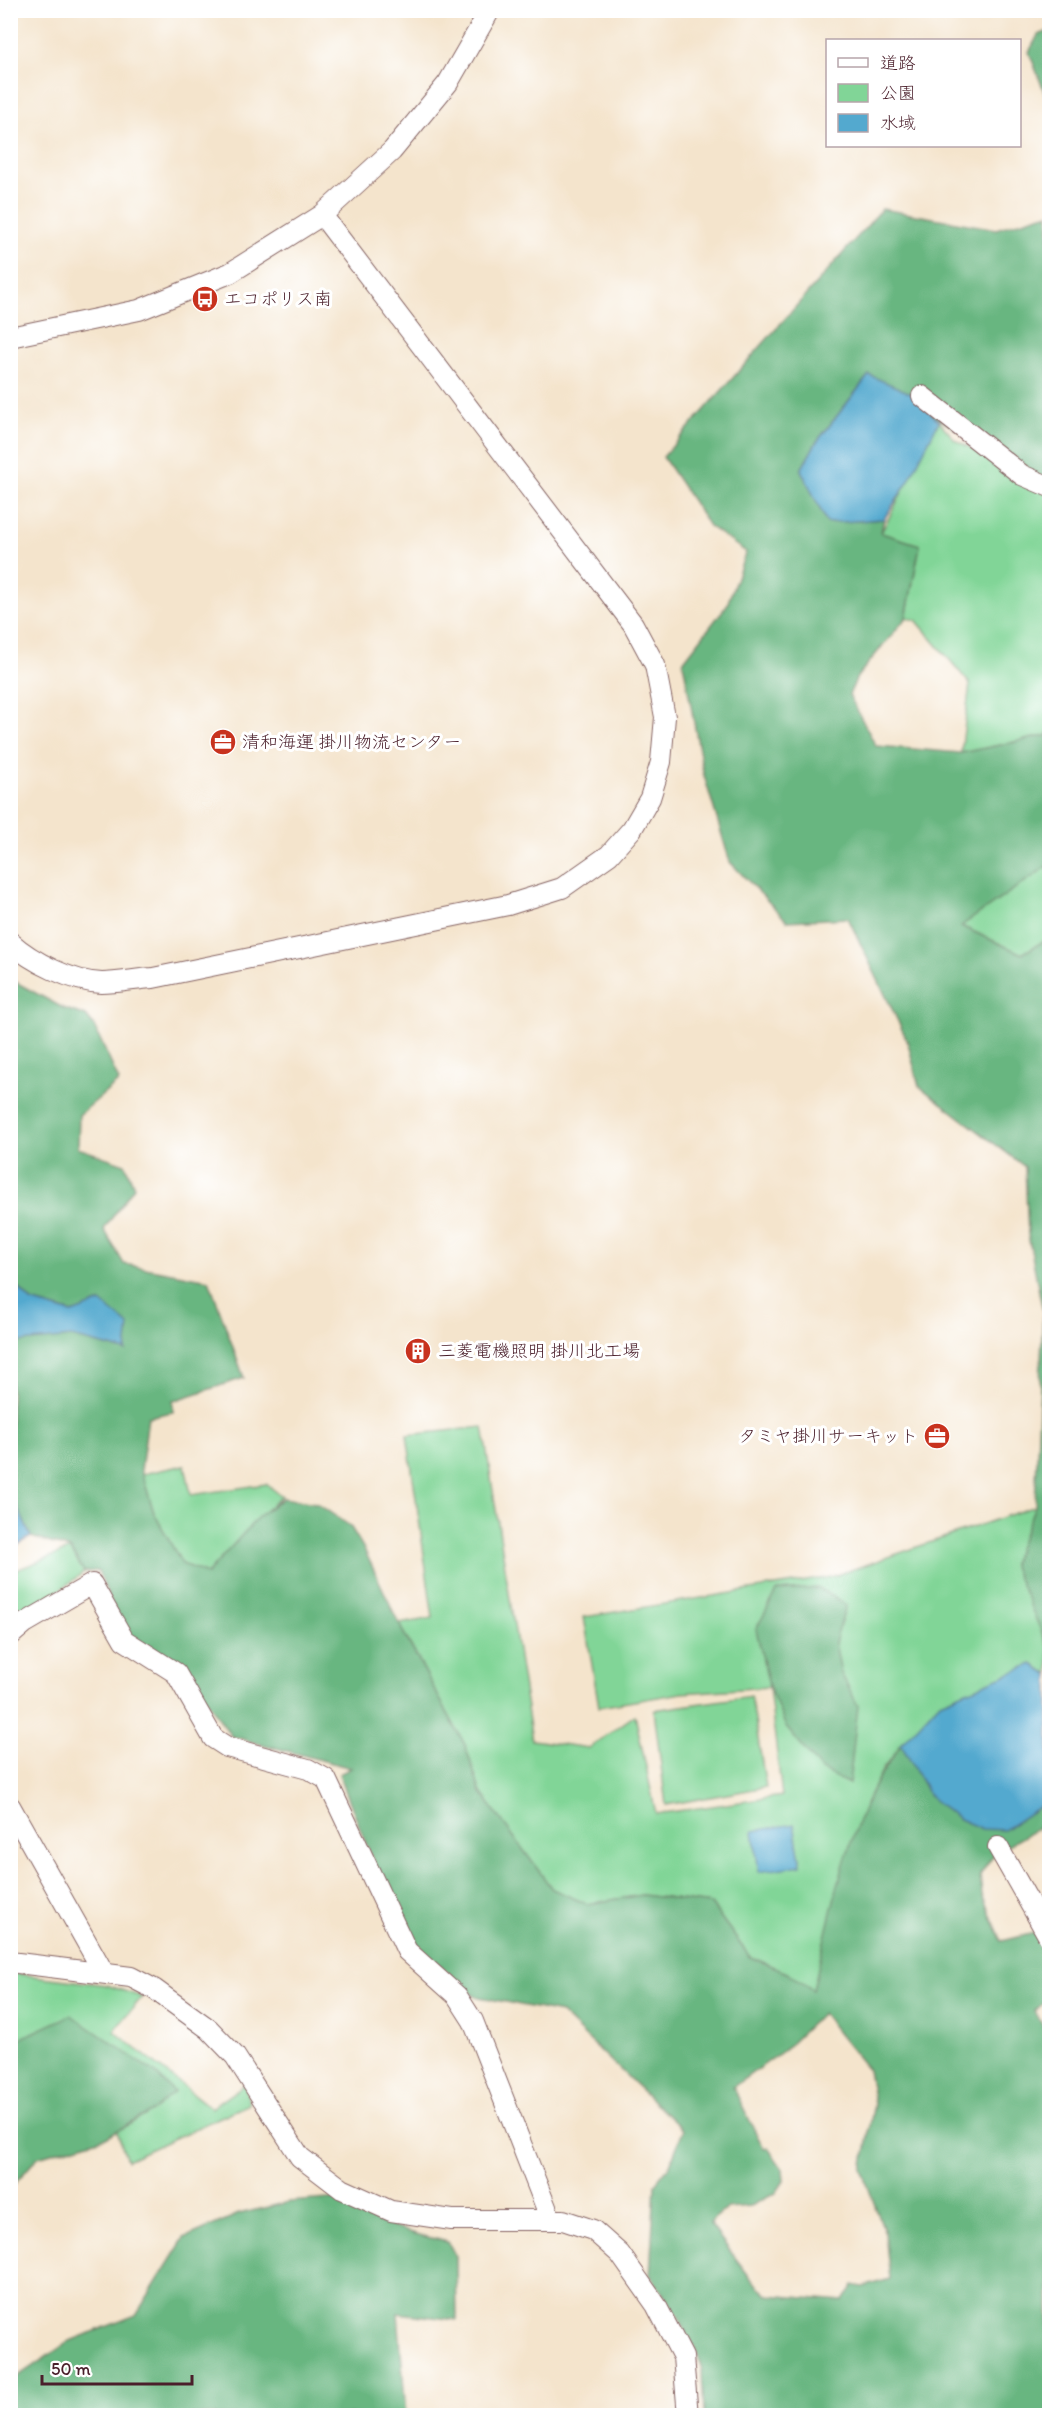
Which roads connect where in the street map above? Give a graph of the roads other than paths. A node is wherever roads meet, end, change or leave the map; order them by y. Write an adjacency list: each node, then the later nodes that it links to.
1 (490, 10): 2 (street)
2 (322, 215): 3 (street); 6 (street)
3 (10, 337)
4 (922, 396): 5 (street)
5 (1050, 487)
6 (10, 942)
7 (10, 1636): 13 (street)
8 (10, 1806): 12 (street)
9 (998, 1847): 10 (street)
10 (1050, 1939)
11 (10, 1962): 12 (street)
12 (105, 1973): 13 (street)
13 (551, 2220): 14 (street)
14 (688, 2415)

